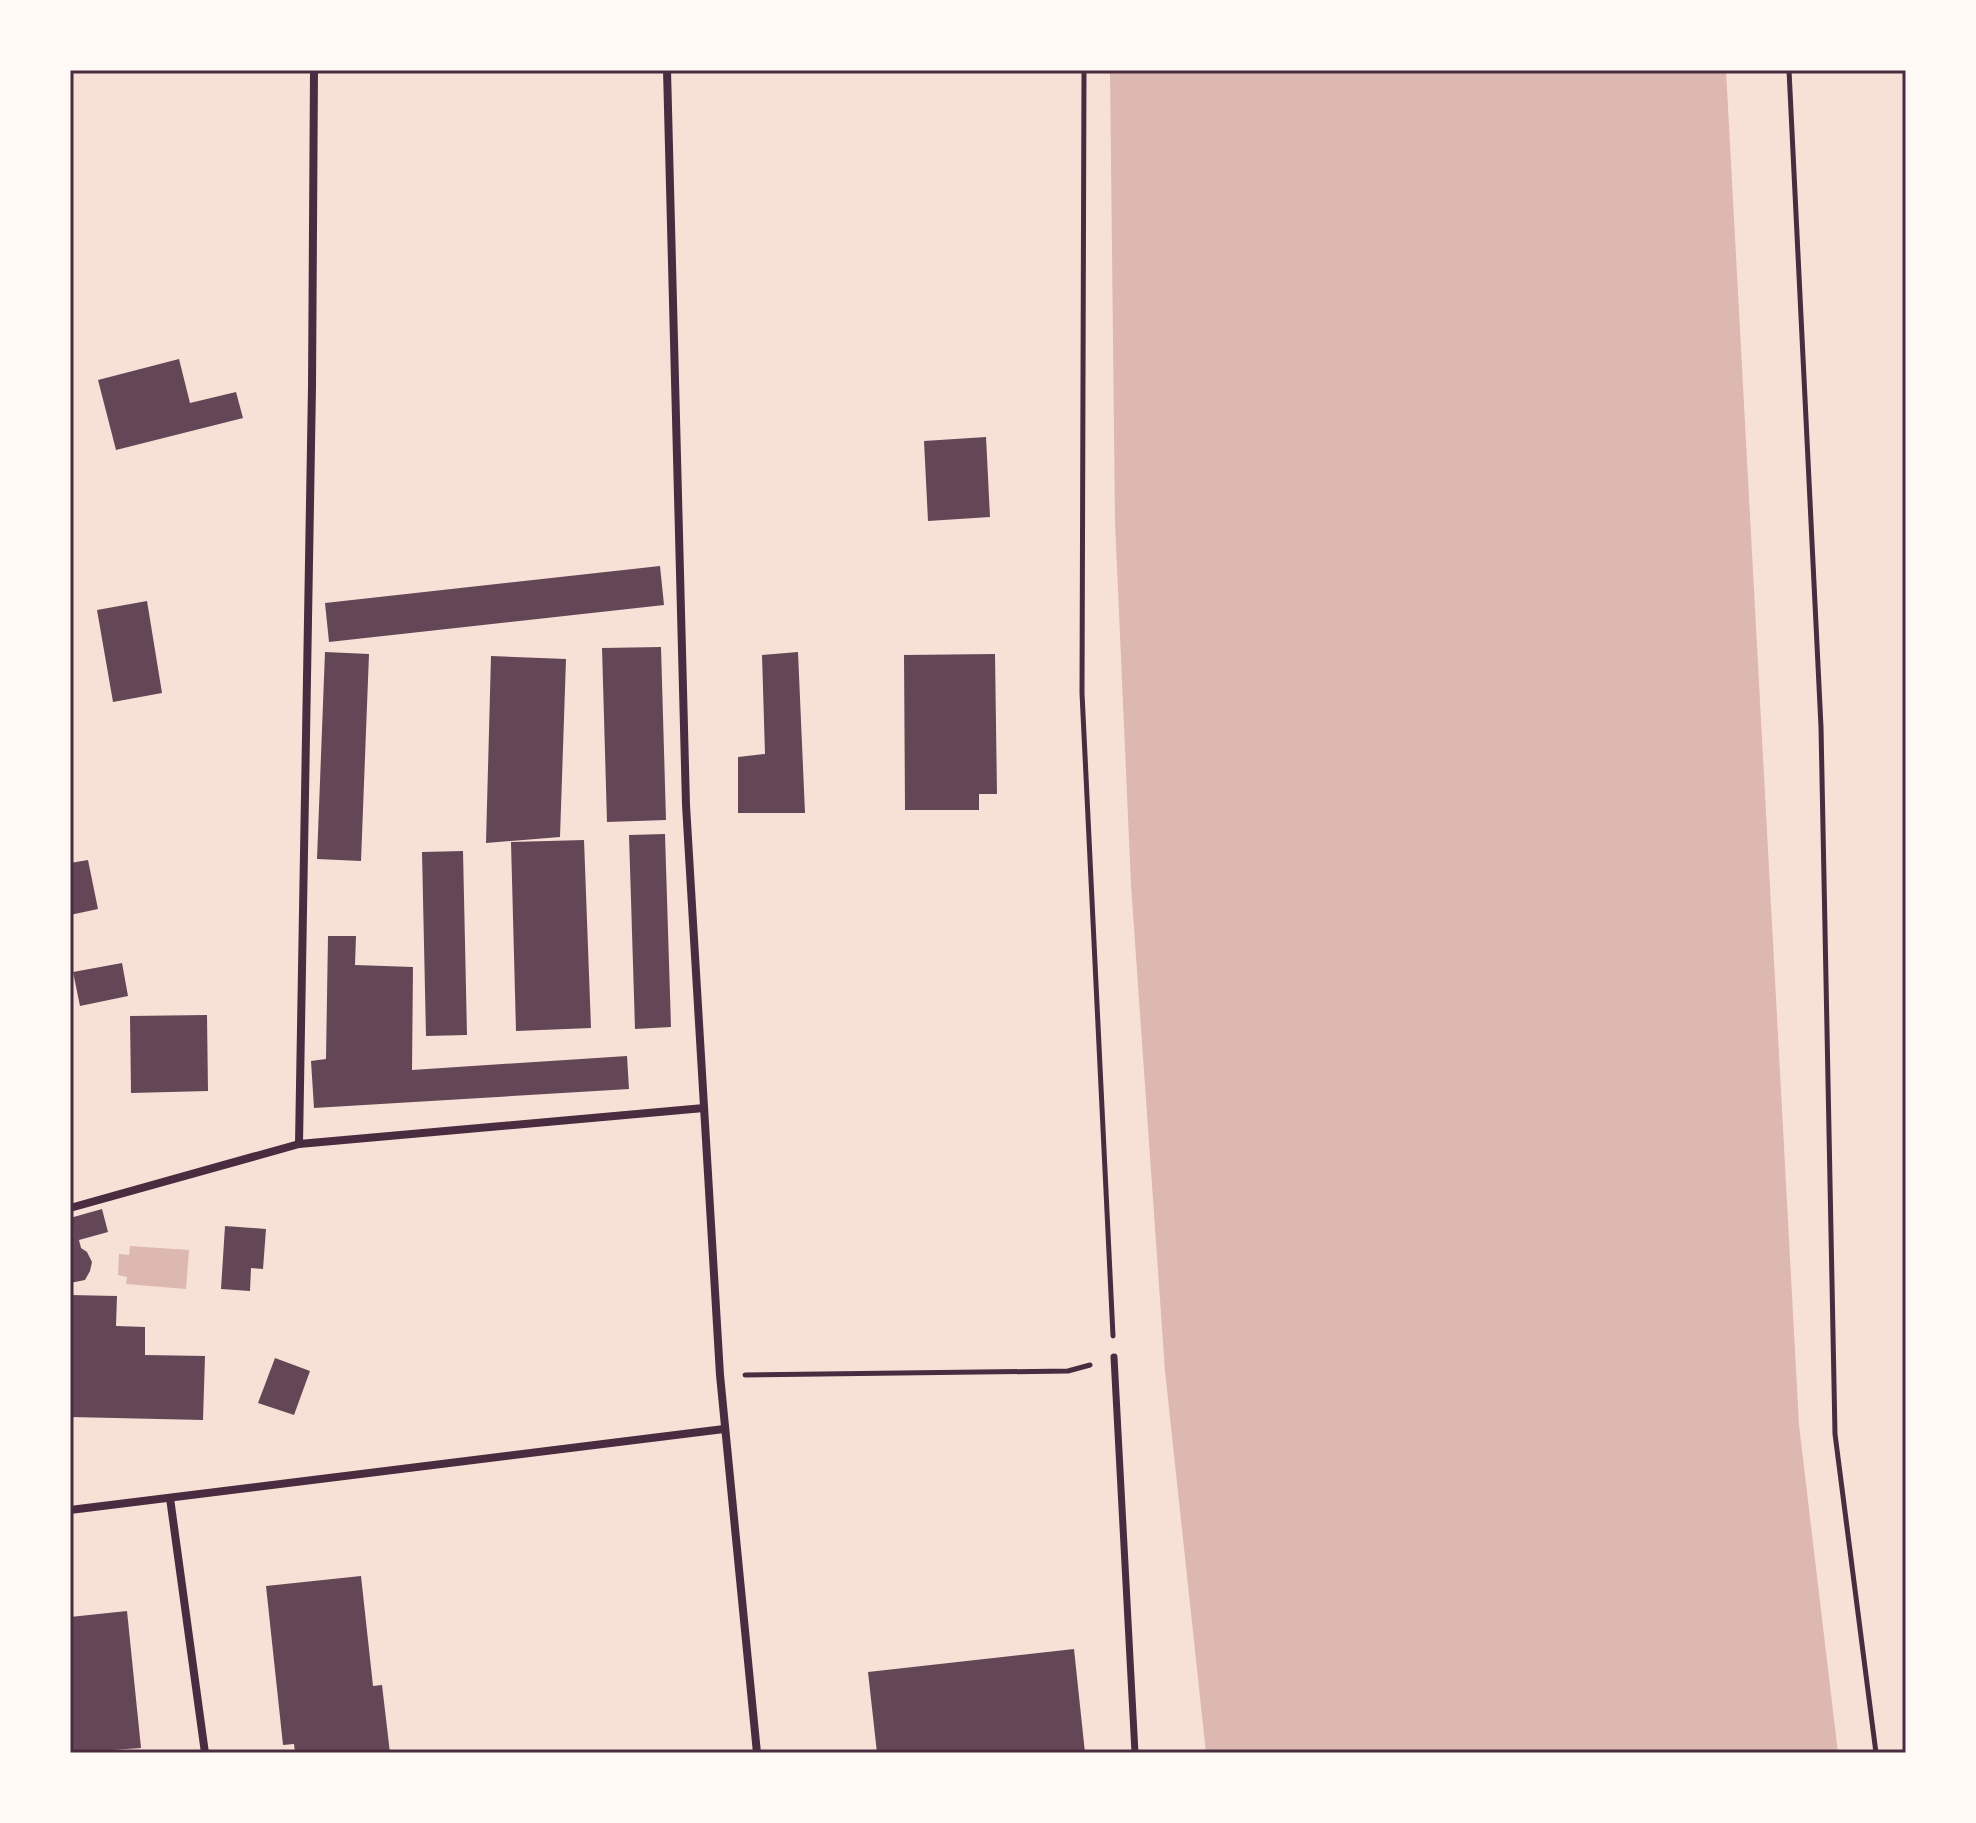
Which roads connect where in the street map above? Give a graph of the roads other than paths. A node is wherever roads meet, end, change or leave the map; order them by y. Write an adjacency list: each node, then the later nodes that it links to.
1 (314, 70): 4 (street)
2 (667, 70): 3 (street)
3 (704, 1108): 4 (street); 7 (street)
4 (299, 1144): 5 (street)
5 (70, 1208)
6 (1114, 1357): 12 (street)
7 (724, 1429): 8 (street); 11 (street)
8 (170, 1498): 9 (street); 10 (street)
9 (70, 1510)
10 (205, 1753)
11 (757, 1753)
12 (1135, 1753)

